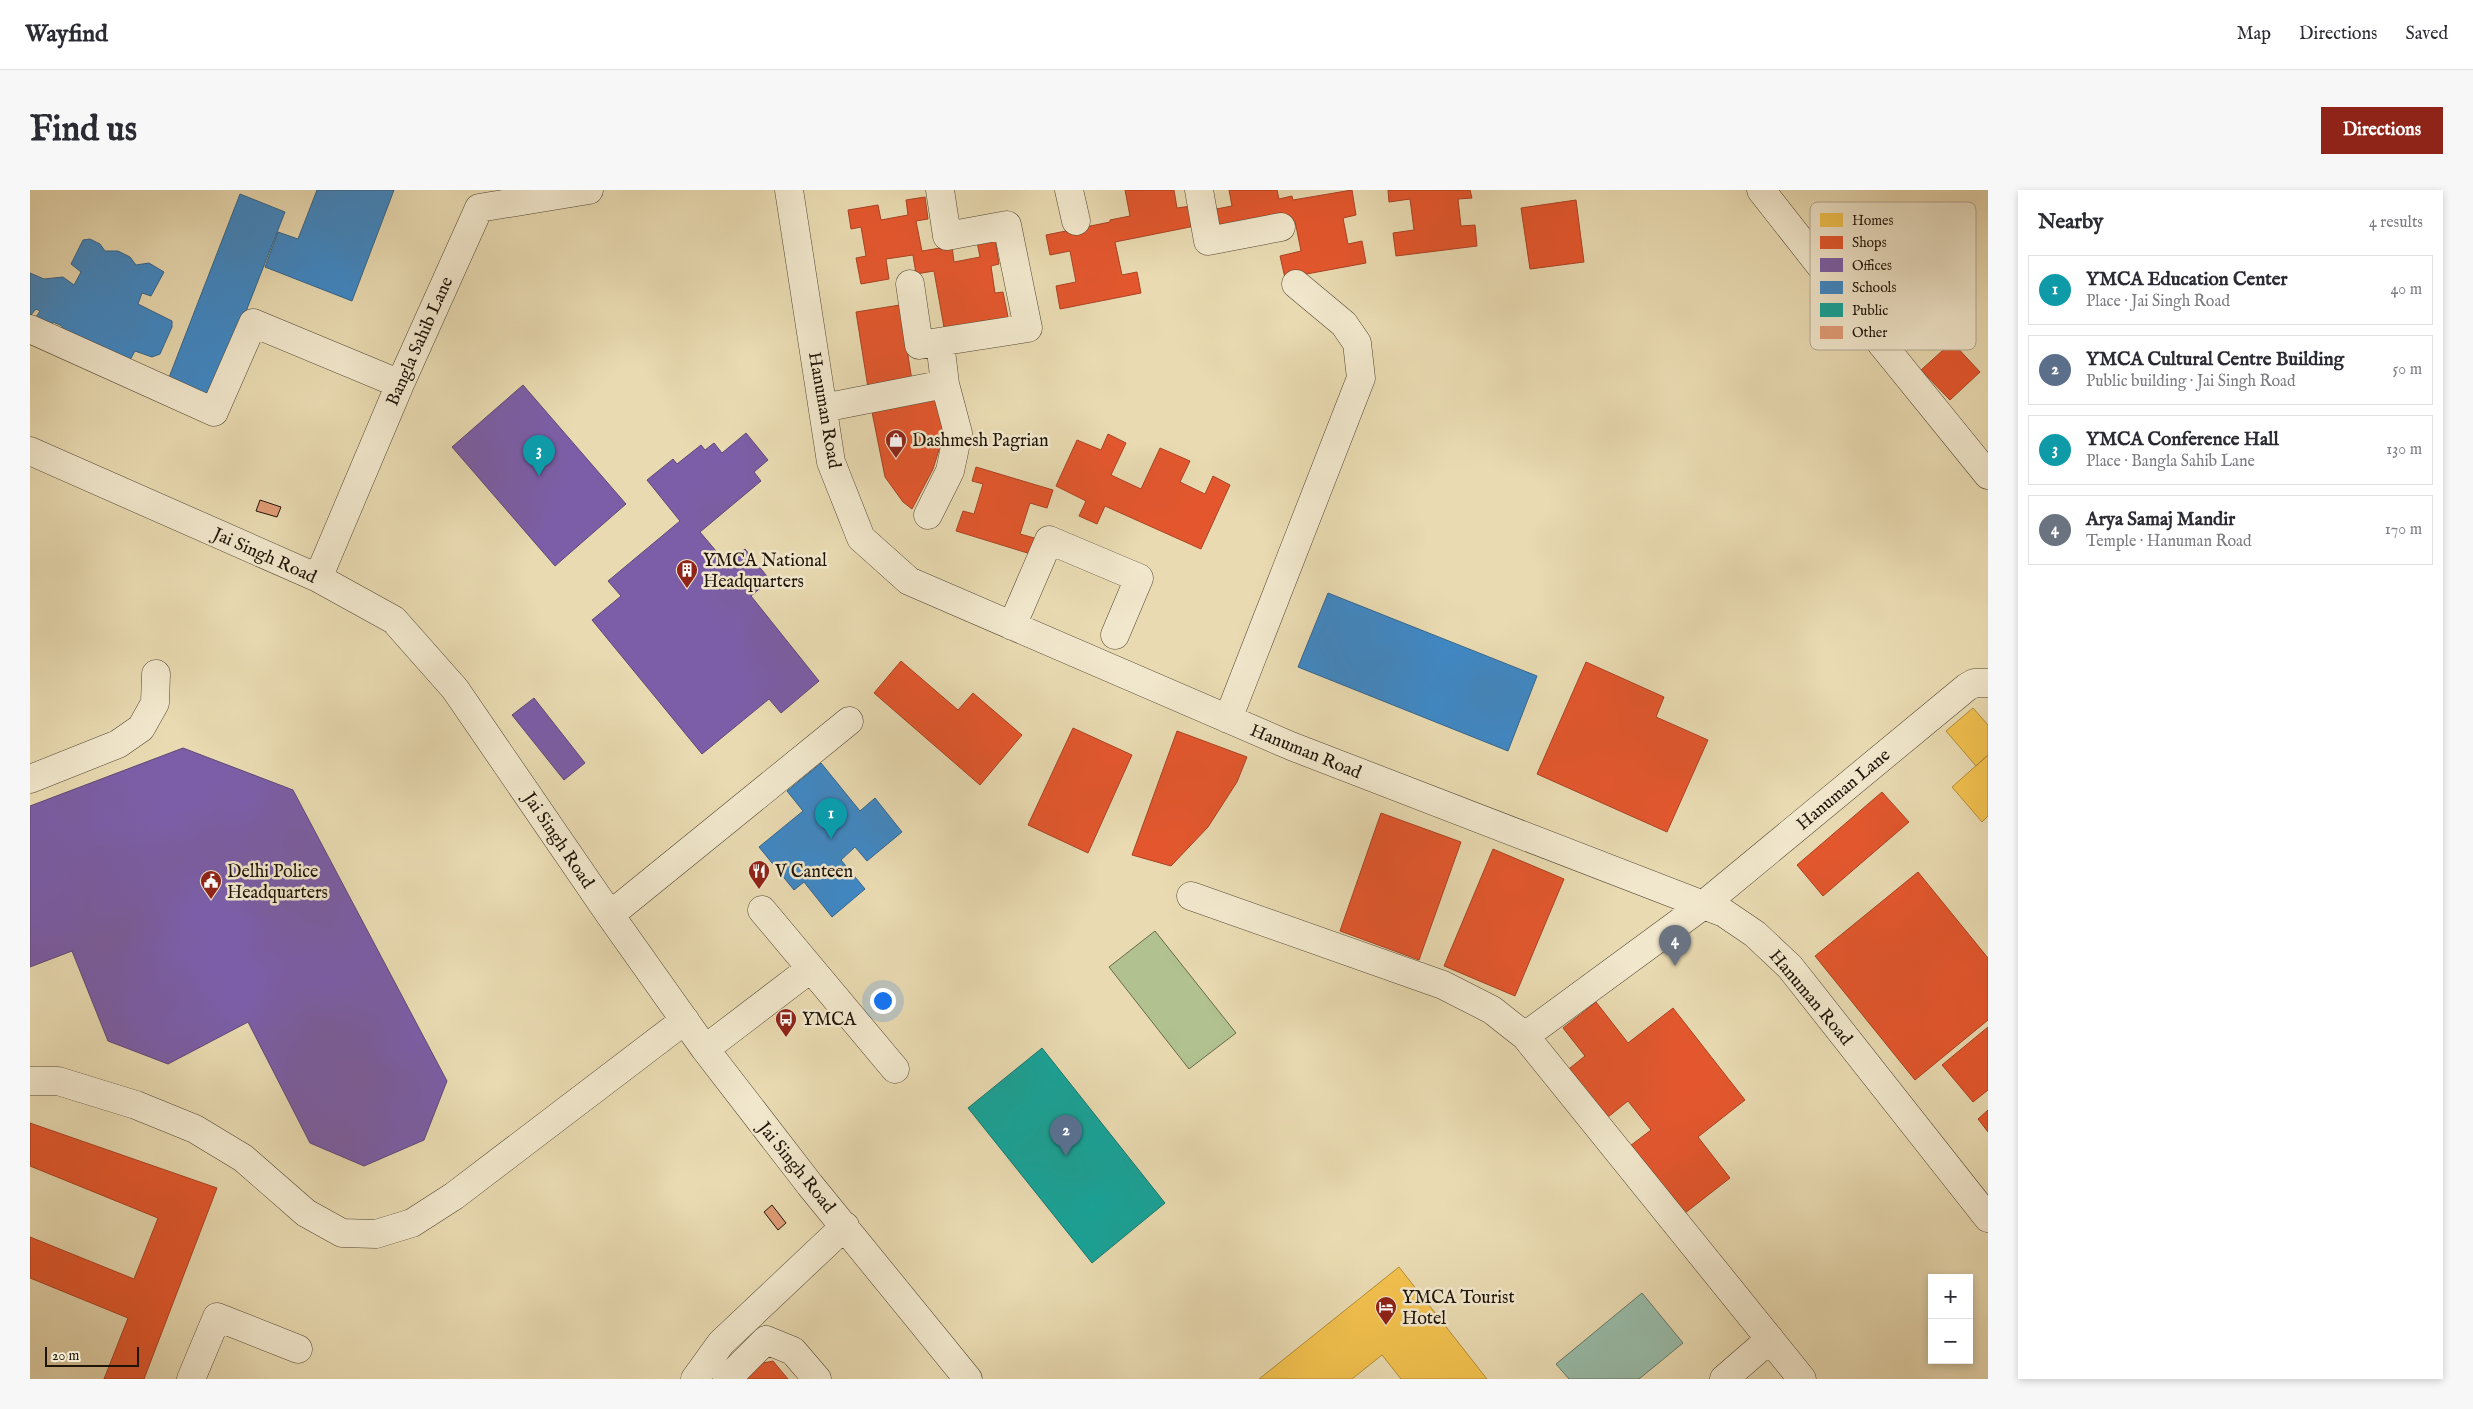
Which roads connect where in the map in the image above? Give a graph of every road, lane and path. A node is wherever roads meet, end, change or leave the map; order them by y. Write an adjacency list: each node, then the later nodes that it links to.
1 (589, 190): 15 (street, Bangla Sahib Lane)
2 (789, 190): 17 (street, Hanuman Road)
3 (940, 190): 13 (street)
4 (1069, 190): 7 (street)
5 (1199, 190): 8 (street)
6 (1761, 190): 9 (street)
7 (1076, 221)
8 (1281, 227)
9 (1810, 253)
10 (910, 284): 13 (street)
11 (1296, 284): 26 (street)
12 (30, 329): 15 (street)
13 (940, 342): 16 (street)
14 (1886, 350): 19 (street)
15 (400, 384): 21 (street, Bangla Sahib Lane)
16 (945, 384): 17 (street); 20 (street)
17 (823, 408): 22 (street, Hanuman Road)
18 (30, 450): 21 (street, Jai Singh Road)
19 (1988, 475)
20 (928, 515)
21 (318, 578): 32 (street, Jai Singh Road)
22 (1012, 626): 23 (street); 26 (street, Hanuman Road)
23 (1116, 635)
24 (156, 674): 28 (street)
25 (1988, 683): 30 (street, Hanuman Lane)
26 (1228, 719): 30 (street, Hanuman Road)
27 (849, 721): 32 (street)
28 (30, 779)
29 (1190, 896): 35 (street)
30 (1702, 906): 35 (street, Hanuman Lane); 39 (street, Hanuman Road)
31 (762, 910): 33 (street)
32 (610, 915): 34 (street, Jai Singh Road)
33 (810, 969): 36 (street); 37 (street)
34 (684, 1020): 36 (street, Jai Singh Road); 38 (street)
35 (1525, 1036): 41 (street)
36 (705, 1050): 40 (street, Jai Singh Road)
37 (895, 1069)
38 (30, 1081)
39 (1988, 1218)
40 (845, 1226): 44 (street); 47 (street, Jai Singh Road)
41 (1770, 1339): 48 (street); 49 (street)
42 (298, 1349): 43 (street)
43 (191, 1379)
44 (696, 1379)
45 (727, 1379): 46 (street)
46 (817, 1379)
47 (968, 1379)
48 (1724, 1379)
49 (1802, 1379)

